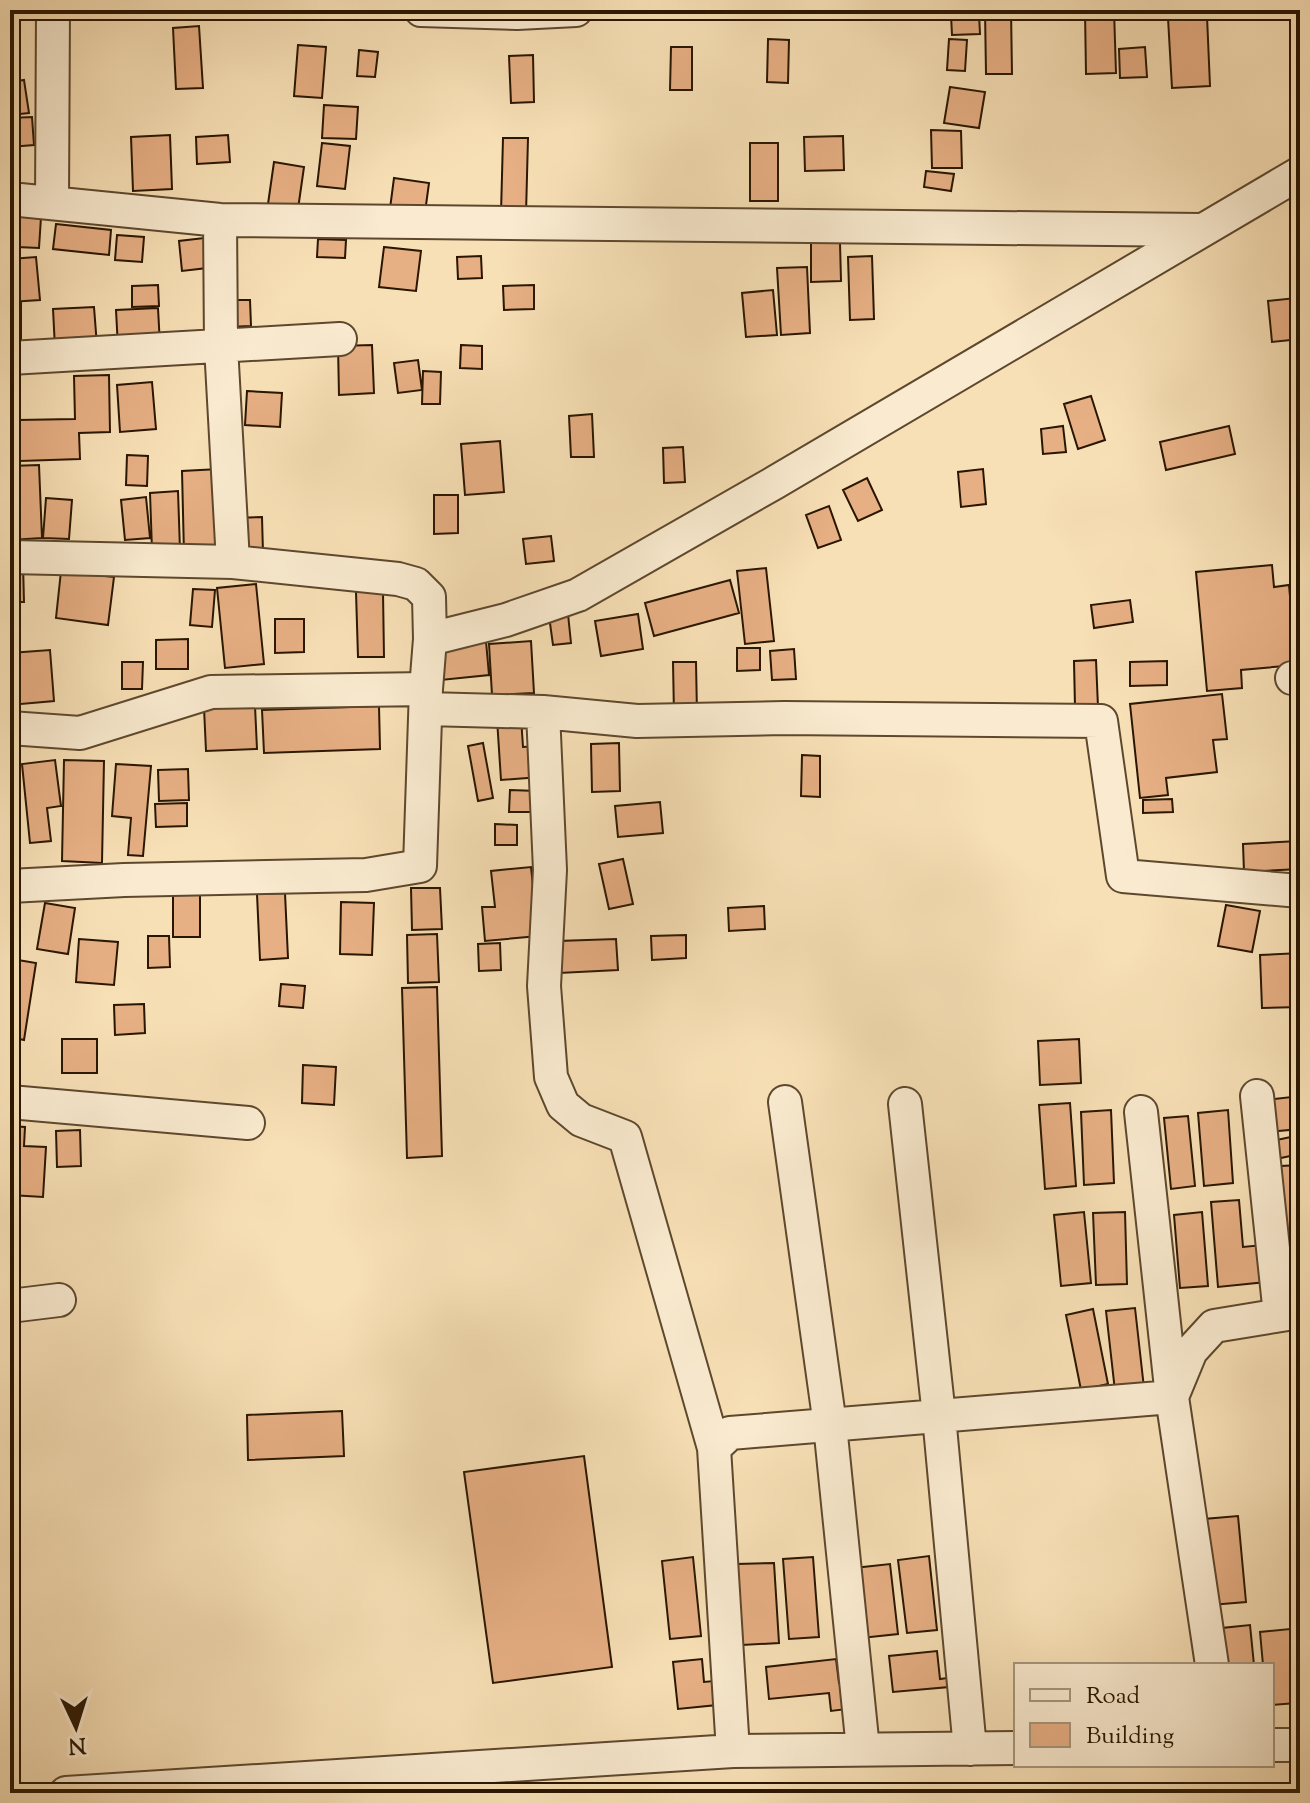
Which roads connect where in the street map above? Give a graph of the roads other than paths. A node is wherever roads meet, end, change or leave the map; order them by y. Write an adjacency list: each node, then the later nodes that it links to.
1 (53, 10): 6 (street)
2 (421, 10): 3 (street)
3 (576, 10)
4 (1300, 173): 8 (street)
5 (10, 199): 6 (street)
6 (52, 202): 7 (street)
7 (220, 220): 8 (street); 10 (street)
8 (1202, 230): 14 (street)
9 (340, 339): 10 (street)
10 (221, 346): 11 (street); 13 (street)
11 (10, 358)
12 (10, 557): 13 (street)
13 (233, 562): 14 (street)
14 (430, 639): 15 (street)
15 (427, 699): 16 (street); 17 (street); 18 (street)
16 (543, 712): 19 (street); 32 (street)
17 (10, 728)
18 (10, 886)
19 (1300, 891)
20 (1257, 1096): 28 (street)
21 (10, 1102): 25 (street)
22 (785, 1102): 31 (street)
23 (905, 1104): 30 (street)
24 (1141, 1112): 29 (street)
25 (248, 1123)
26 (59, 1300): 27 (street)
27 (10, 1306)
28 (1290, 1314): 29 (street)
29 (1172, 1397): 30 (street); 33 (street)
30 (939, 1416): 31 (street); 38 (street)
31 (830, 1425): 32 (street); 37 (street)
32 (714, 1448): 39 (street)
33 (1212, 1663)
34 (1274, 1745): 35 (street)
35 (1300, 1745)
36 (1014, 1748): 38 (street)
37 (863, 1749): 38 (street); 39 (street)
38 (970, 1749)
39 (733, 1751): 40 (street)
40 (495, 1779): 41 (street)
41 (374, 1783): 42 (street)
42 (246, 1787): 43 (street)
43 (141, 1790): 44 (street)
44 (66, 1793)

